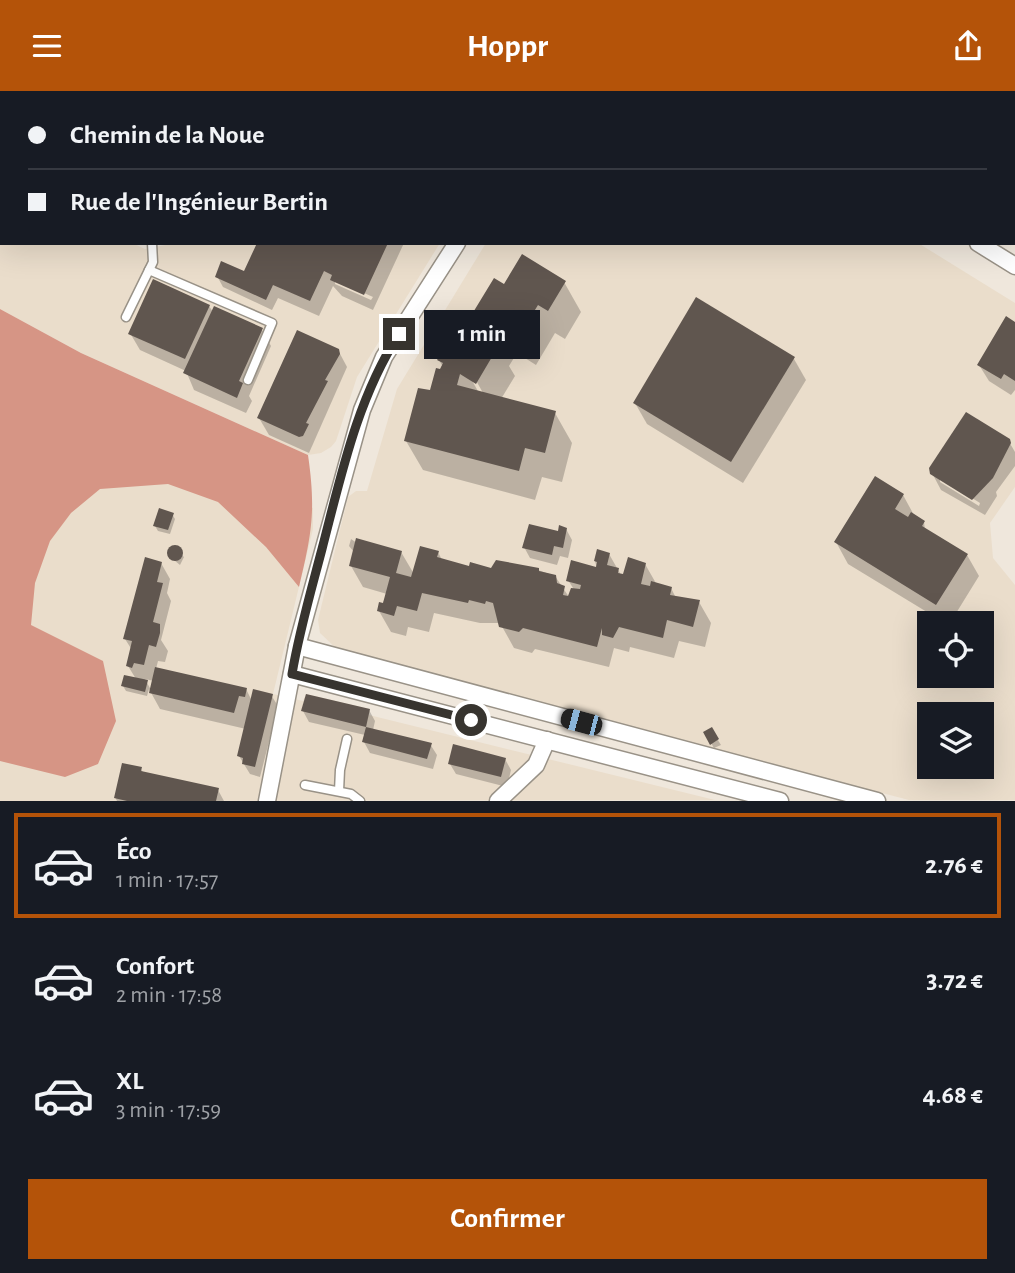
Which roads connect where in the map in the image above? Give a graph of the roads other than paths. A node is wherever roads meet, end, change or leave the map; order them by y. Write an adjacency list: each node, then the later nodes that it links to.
1 (152, 245): 5 (lane)
2 (456, 245): 8 (street)
3 (981, 245): 4 (street)
4 (1015, 266)
5 (149, 270): 6 (lane); 7 (lane)
6 (127, 317)
7 (248, 380)
8 (297, 646): 9 (street); 14 (street)
9 (292, 674): 11 (street); 15 (street)
10 (347, 739): 13 (lane)
11 (547, 740): 17 (street); 18 (street)
12 (305, 785): 13 (lane)
13 (339, 791): 16 (lane)
14 (831, 795): 19 (street)
15 (267, 800)
16 (360, 800)
17 (498, 800)
18 (780, 800)
19 (877, 800)

